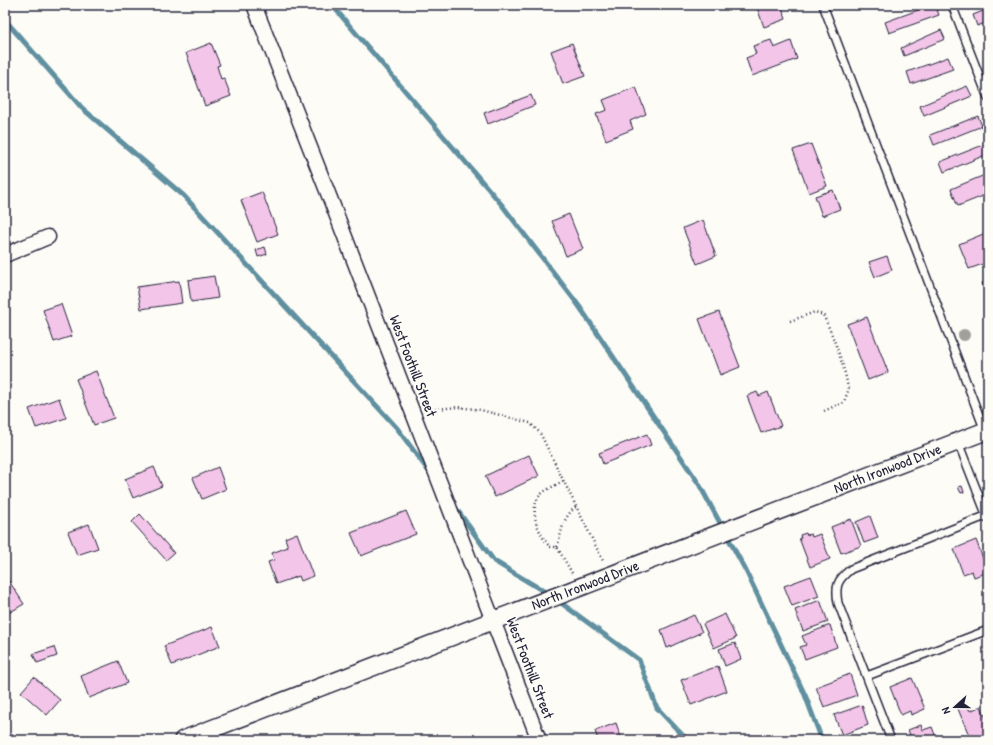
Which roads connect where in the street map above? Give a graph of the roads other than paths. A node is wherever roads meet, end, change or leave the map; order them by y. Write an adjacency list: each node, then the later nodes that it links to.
1 (254, 5): 10 (street, West Foothill Street)
2 (823, 5): 7 (lane)
3 (952, 5): 4 (lane)
4 (988, 98)
5 (48, 237): 6 (street)
6 (5, 255)
7 (987, 430): 8 (street, North Ironwood Drive)
8 (958, 442): 9 (lane); 10 (street, North Ironwood Drive)
9 (988, 516): 12 (lane)
10 (493, 621): 13 (street, North Ironwood Drive); 14 (street, West Foothill Street)
11 (988, 630): 12 (lane)
12 (867, 676): 15 (lane)
13 (183, 740)
14 (539, 740)
15 (891, 740)

